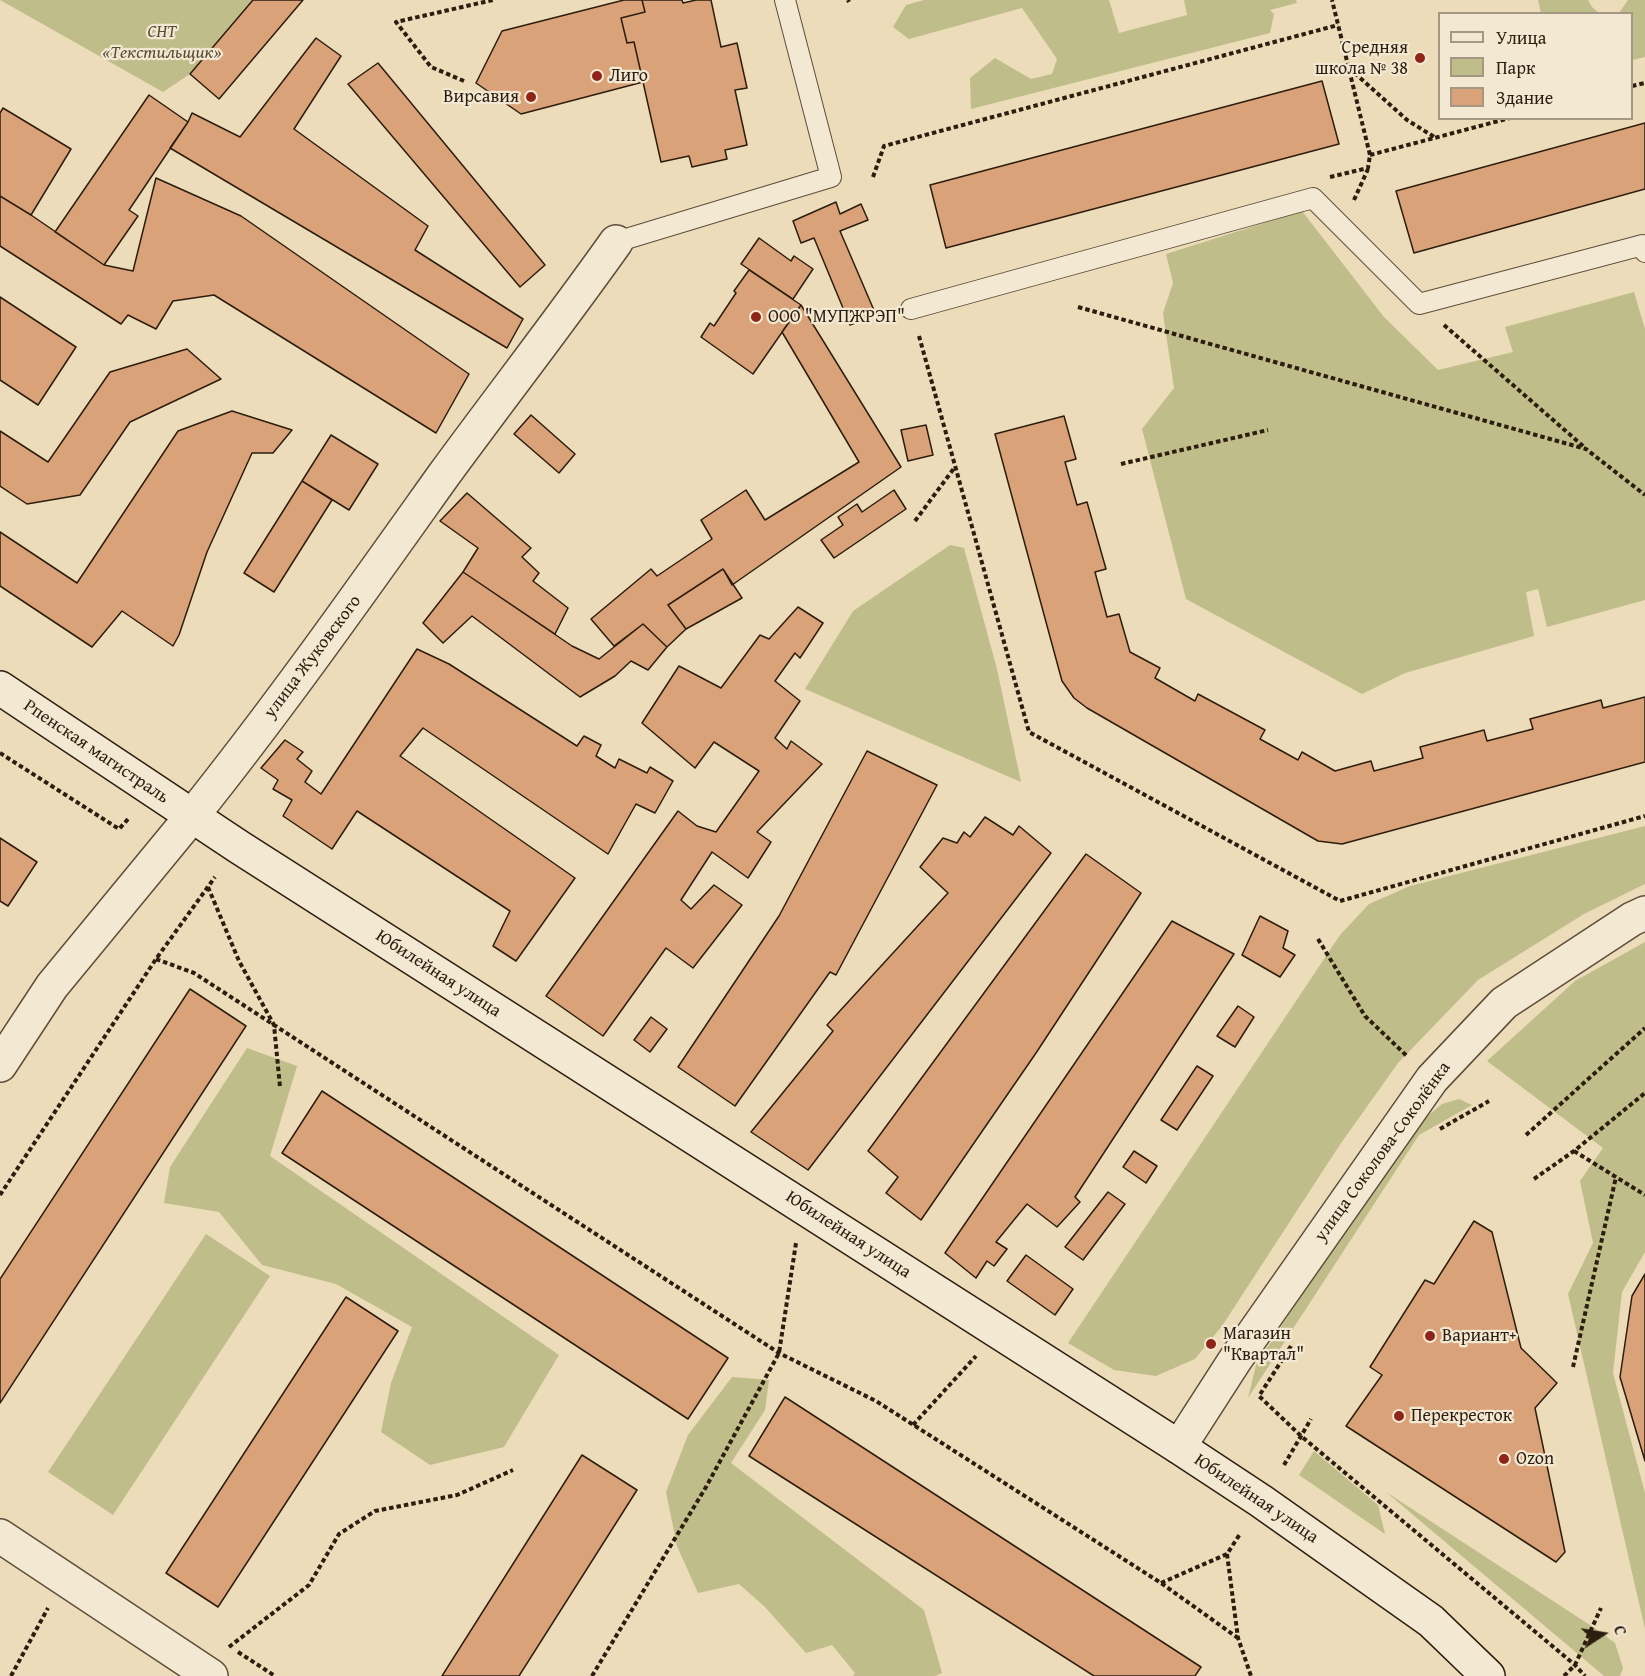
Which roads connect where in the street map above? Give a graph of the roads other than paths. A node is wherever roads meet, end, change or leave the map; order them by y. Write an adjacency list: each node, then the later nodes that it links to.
1 (785, 0): 2 (lane)
2 (616, 242): 6 (street, улица Жуковского)
3 (1645, 252): 4 (lane)
4 (911, 309)
5 (0, 688): 6 (street, Рпенская магистраль)
6 (192, 816): 8 (street, улица Жуковского); 9 (street, Юбилейная улица)
7 (1645, 913): 9 (street, улица Соколова-Соколёнка)
8 (0, 1065)
9 (1179, 1447): 12 (street, Юбилейная улица)
10 (0, 1536): 11 (street)
11 (211, 1676)
12 (1488, 1676)

